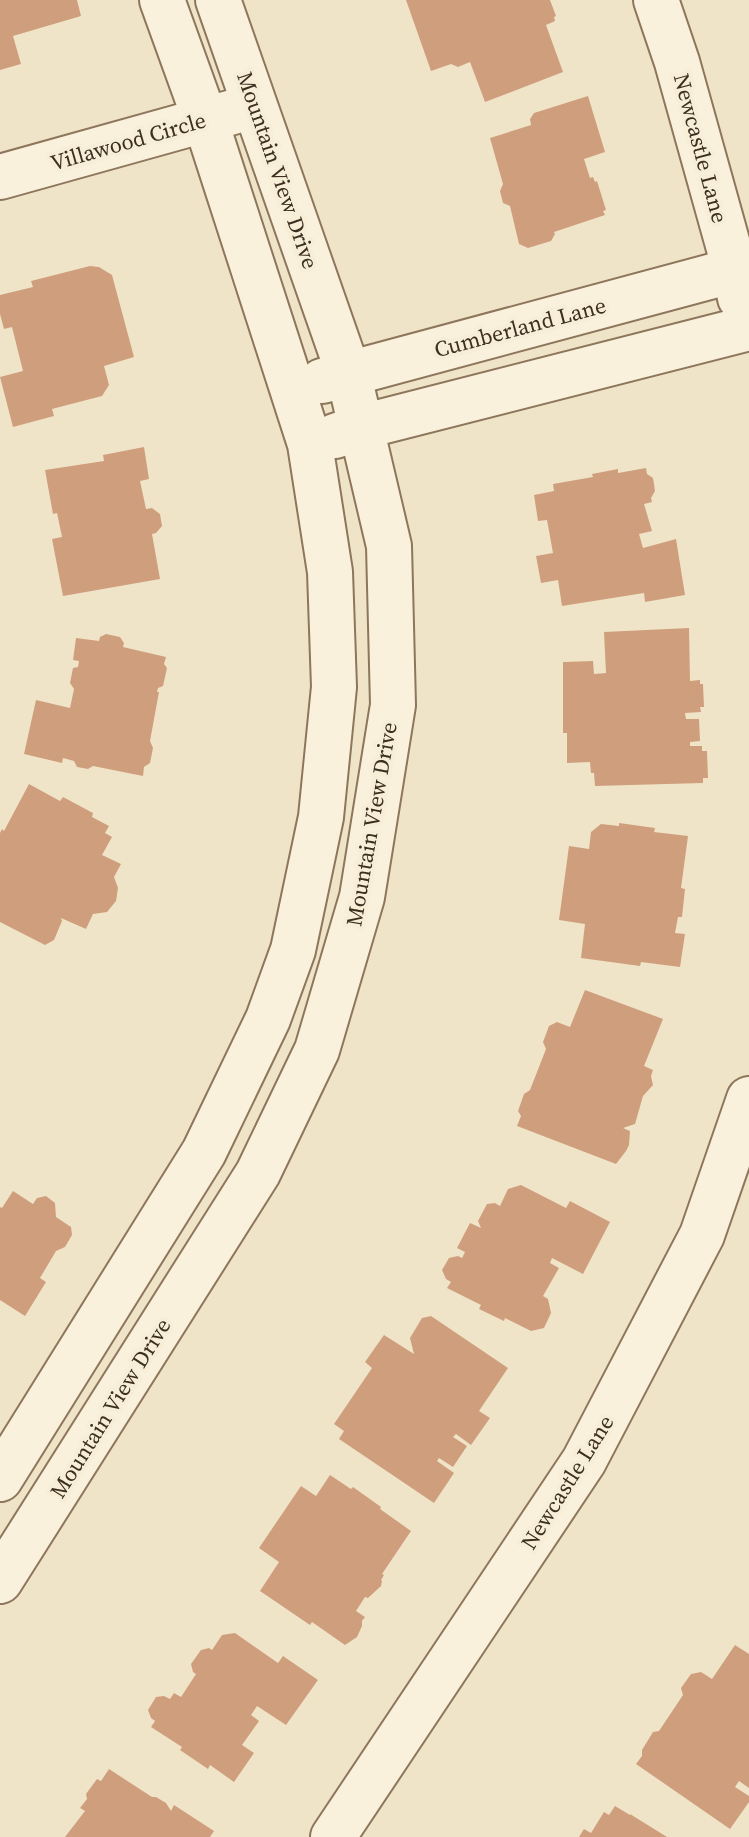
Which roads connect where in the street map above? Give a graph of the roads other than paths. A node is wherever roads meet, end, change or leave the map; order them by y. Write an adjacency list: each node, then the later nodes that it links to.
1 (162, 0): 5 (street)
2 (218, 0): 4 (street, Mountain View Drive)
3 (656, 0): 7 (street, Newcastle Lane)
4 (256, 105): 5 (street, Villawood Circle); 9 (street, Mountain View Drive)
5 (205, 119): 6 (street, Villawood Circle); 10 (street)
6 (0, 177)
7 (742, 270): 8 (street, Newcastle Lane); 9 (street, Cumberland Lane)
8 (748, 333): 11 (street)
9 (348, 372): 10 (street, Cumberland Lane); 11 (street, Mountain View Drive)
10 (292, 390): 12 (street)
11 (361, 427): 12 (street); 15 (street, Mountain View Drive)
12 (310, 444): 14 (street)
13 (749, 1099): 17 (street, Newcastle Lane)
14 (5, 1461): 15 (street)
15 (61, 1486): 16 (street, Mountain View Drive)
16 (0, 1581)
17 (333, 1837)

